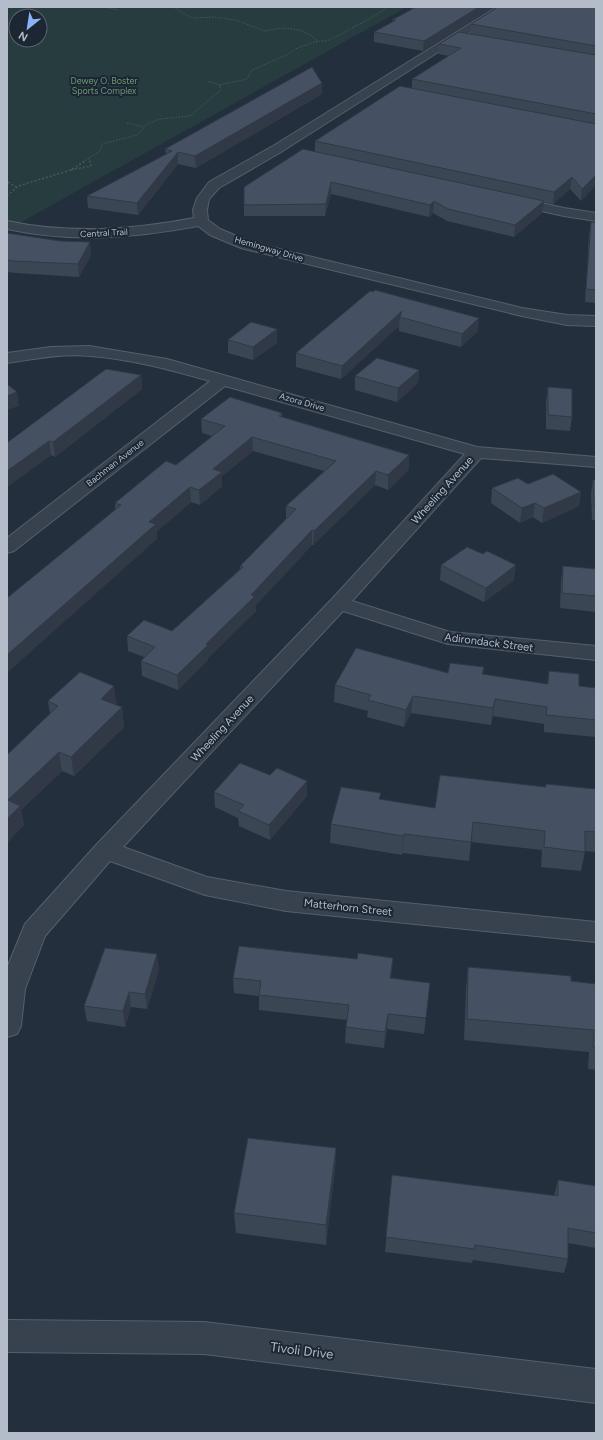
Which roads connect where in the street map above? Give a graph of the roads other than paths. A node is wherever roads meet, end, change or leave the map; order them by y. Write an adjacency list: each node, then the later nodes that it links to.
1 (504, 7): 2 (street)
2 (458, 37): 3 (street); 4 (street)
3 (473, 39)
4 (374, 87): 5 (street); 6 (street)
5 (389, 90)
6 (277, 149): 7 (street); 10 (street)
7 (292, 152)
8 (506, 199): 9 (street)
9 (596, 217)
10 (200, 221): 11 (street, Central Trail); 12 (street, Hemingway Drive)
11 (7, 225)
12 (596, 321)
13 (7, 358): 14 (street, Azora Drive)
14 (223, 379): 15 (street, Azora Drive); 17 (street, Bachman Avenue)
15 (477, 452): 16 (street, Azora Drive); 18 (street, Wheeling Avenue)
16 (596, 462)
17 (7, 547)
18 (339, 603): 19 (street, Adirondack Street); 20 (street, Wheeling Avenue)
19 (596, 652)
20 (106, 850): 21 (street, Matterhorn Street); 22 (street, Wheeling Avenue)
21 (596, 932)
22 (7, 1026)
23 (7, 1336): 24 (street, Tivoli Drive)
24 (596, 1386)

